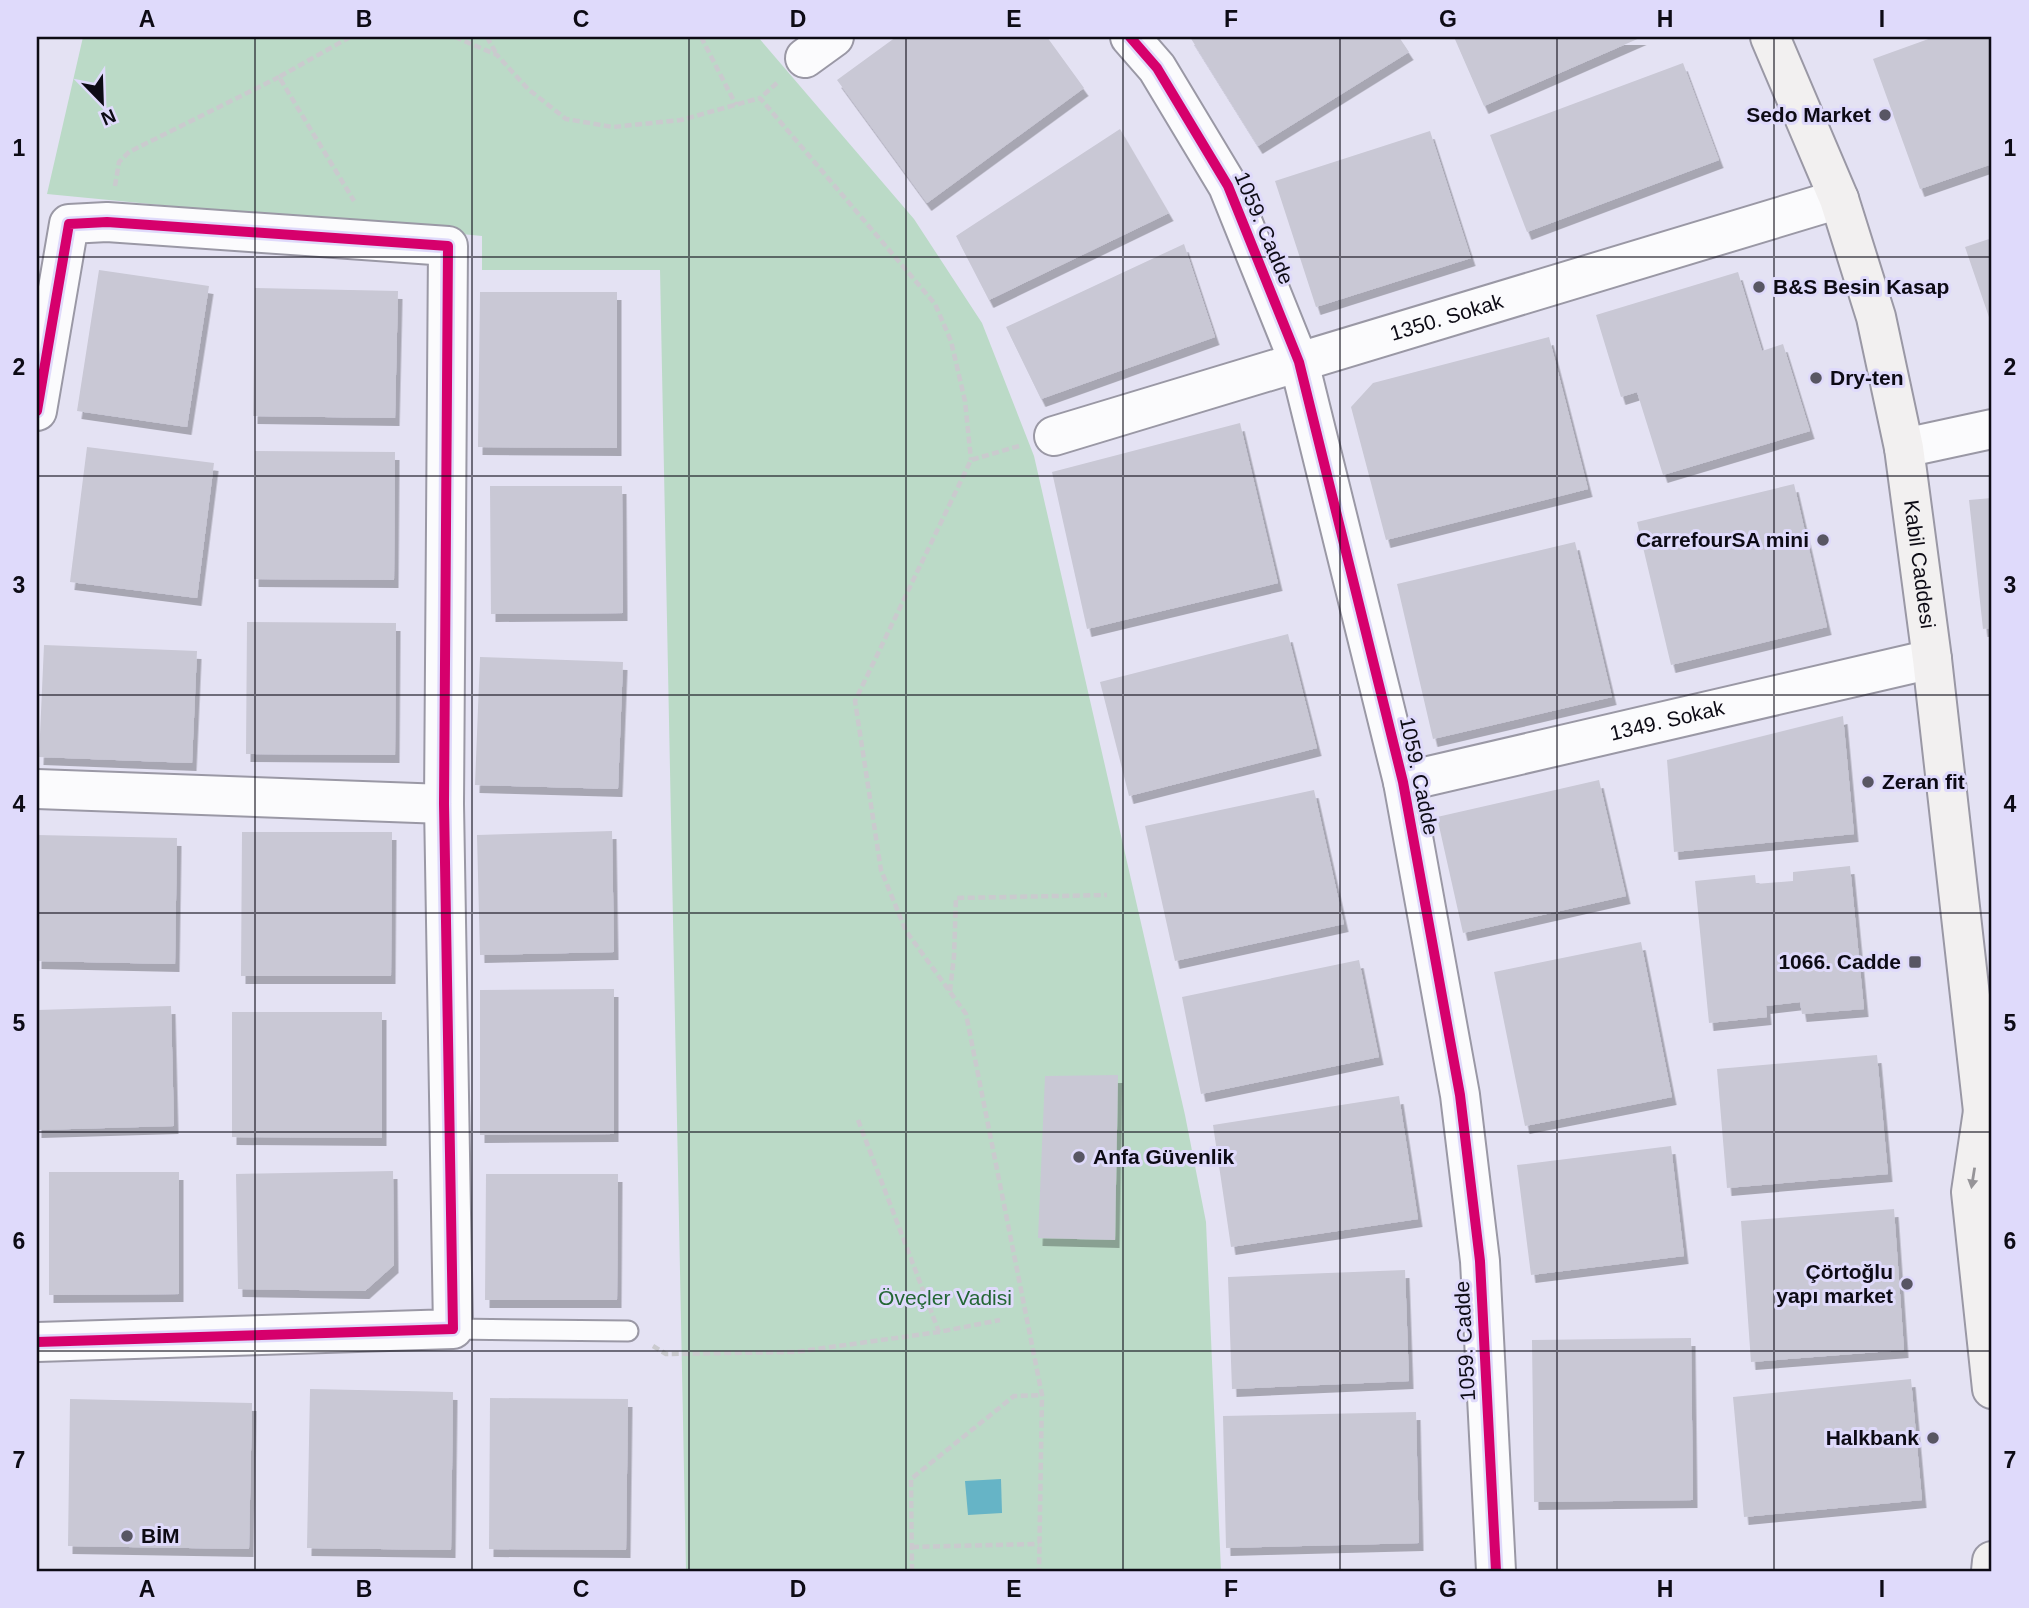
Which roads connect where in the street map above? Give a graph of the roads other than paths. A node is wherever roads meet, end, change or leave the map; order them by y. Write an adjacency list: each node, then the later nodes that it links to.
1 (1130, 37): 4 (street, 1059. Cadde)
2 (1770, 37): 3 (main road, Kabil Caddesi)
3 (1839, 199): 4 (street, 1350. Sokak); 8 (main road, Kabil Caddesi)
4 (1299, 362): 7 (street, 1350. Sokak); 10 (street, 1059. Cadde)
5 (37, 411): 12 (street)
6 (1992, 429): 8 (street)
7 (1054, 436)
8 (1904, 447): 9 (main road, Kabil Caddesi)
9 (1932, 659): 10 (street, 1349. Sokak); 13 (main road, Kabil Caddesi)
10 (1403, 782): 19 (street, 1059. Cadde)
11 (37, 789): 12 (street)
12 (444, 804): 14 (street)
13 (1989, 1119): 17 (main road, Kabil Caddesi, one-way to 17)
14 (453, 1329): 15 (lane); 16 (street)
15 (628, 1331)
16 (37, 1342)
17 (1992, 1389)
18 (1992, 1561): 20 (main road)
19 (1496, 1571)
20 (1991, 1571)

